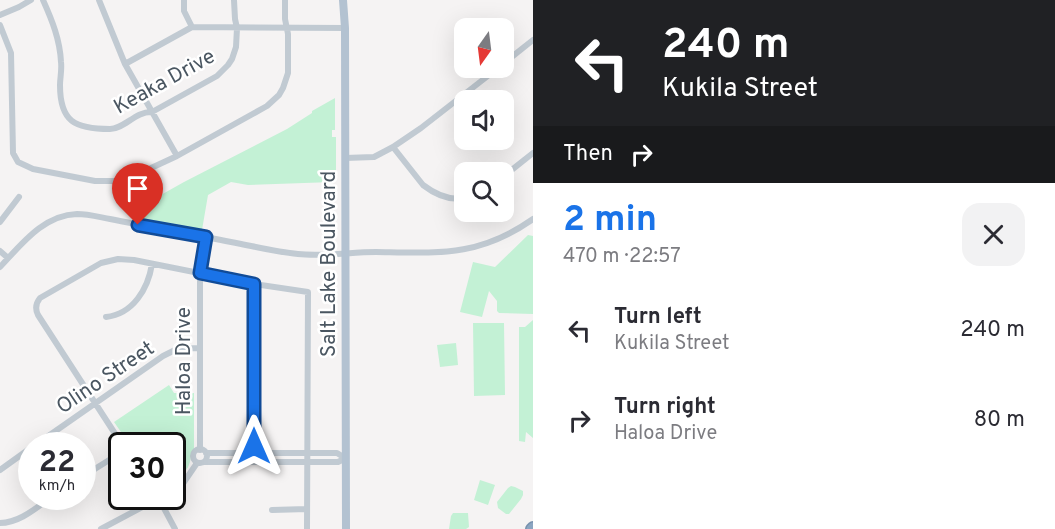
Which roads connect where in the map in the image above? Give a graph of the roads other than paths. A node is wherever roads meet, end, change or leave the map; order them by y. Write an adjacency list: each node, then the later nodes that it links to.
1 (31, 0): 8 (street)
2 (43, 0): 18 (street, Keaka Drive)
3 (99, 0): 16 (street)
4 (184, 0): 10 (street)
5 (234, 0): 12 (street, Keaka Drive)
6 (285, 0): 11 (street)
7 (343, 0): 13 (main road, Salt Lake Boulevard)
8 (0, 15)
9 (0, 25): 21 (street)
10 (192, 27): 12 (street); 16 (street)
11 (287, 27): 12 (street); 13 (street); 21 (street)
12 (237, 28): 18 (street, Keaka Drive)
13 (345, 28): 22 (main road, Salt Lake Boulevard)
14 (533, 40): 15 (street)
15 (514, 55)
16 (125, 64): 18 (street)
17 (485, 78): 19 (street)
18 (152, 112): 21 (street)
19 (393, 147): 22 (street); 25 (street)
20 (533, 153): 23 (street)
21 (177, 156)
22 (345, 158): 30 (main road, Salt Lake Boulevard)
23 (514, 168)
24 (19, 197): 27 (street)
25 (454, 199)
26 (531, 220): 30 (street)
27 (0, 222)
28 (206, 237): 30 (street); 31 (street); 34 (street, Haloa Drive)
29 (0, 251): 31 (street)
30 (345, 253): 45 (main road, Salt Lake Boulevard)
31 (8, 258): 33 (street)
32 (152, 264): 34 (street); 36 (street); 38 (street)
33 (0, 267)
34 (200, 273): 35 (street); 37 (street, Haloa Drive)
35 (254, 284): 42 (street); 43 (street)
36 (106, 317)
37 (199, 348): 38 (street, Olino Street); 41 (street, Haloa Drive)
38 (96, 403): 39 (street, Olino Street); 40 (street)
39 (54, 432)
40 (114, 432)
41 (203, 451): 42 (street); 47 (street); 47 (street)
42 (254, 453): 43 (street); 46 (street)
43 (308, 453): 45 (street); 48 (street)
44 (18, 457): 49 (street, Olino Street)
45 (346, 458): 48 (street); 60 (main road, Salt Lake Boulevard)
46 (254, 461): 47 (street); 48 (street)
47 (201, 462): 50 (street)
48 (308, 462): 51 (street)
49 (0, 470)
50 (186, 480)
51 (308, 509): 55 (street); 59 (street)
52 (32, 510): 56 (street)
53 (136, 510): 57 (street)
54 (166, 510): 58 (street)
55 (272, 510)
56 (0, 523)
57 (101, 529)
58 (175, 529)
59 (308, 529)
60 (346, 529)

